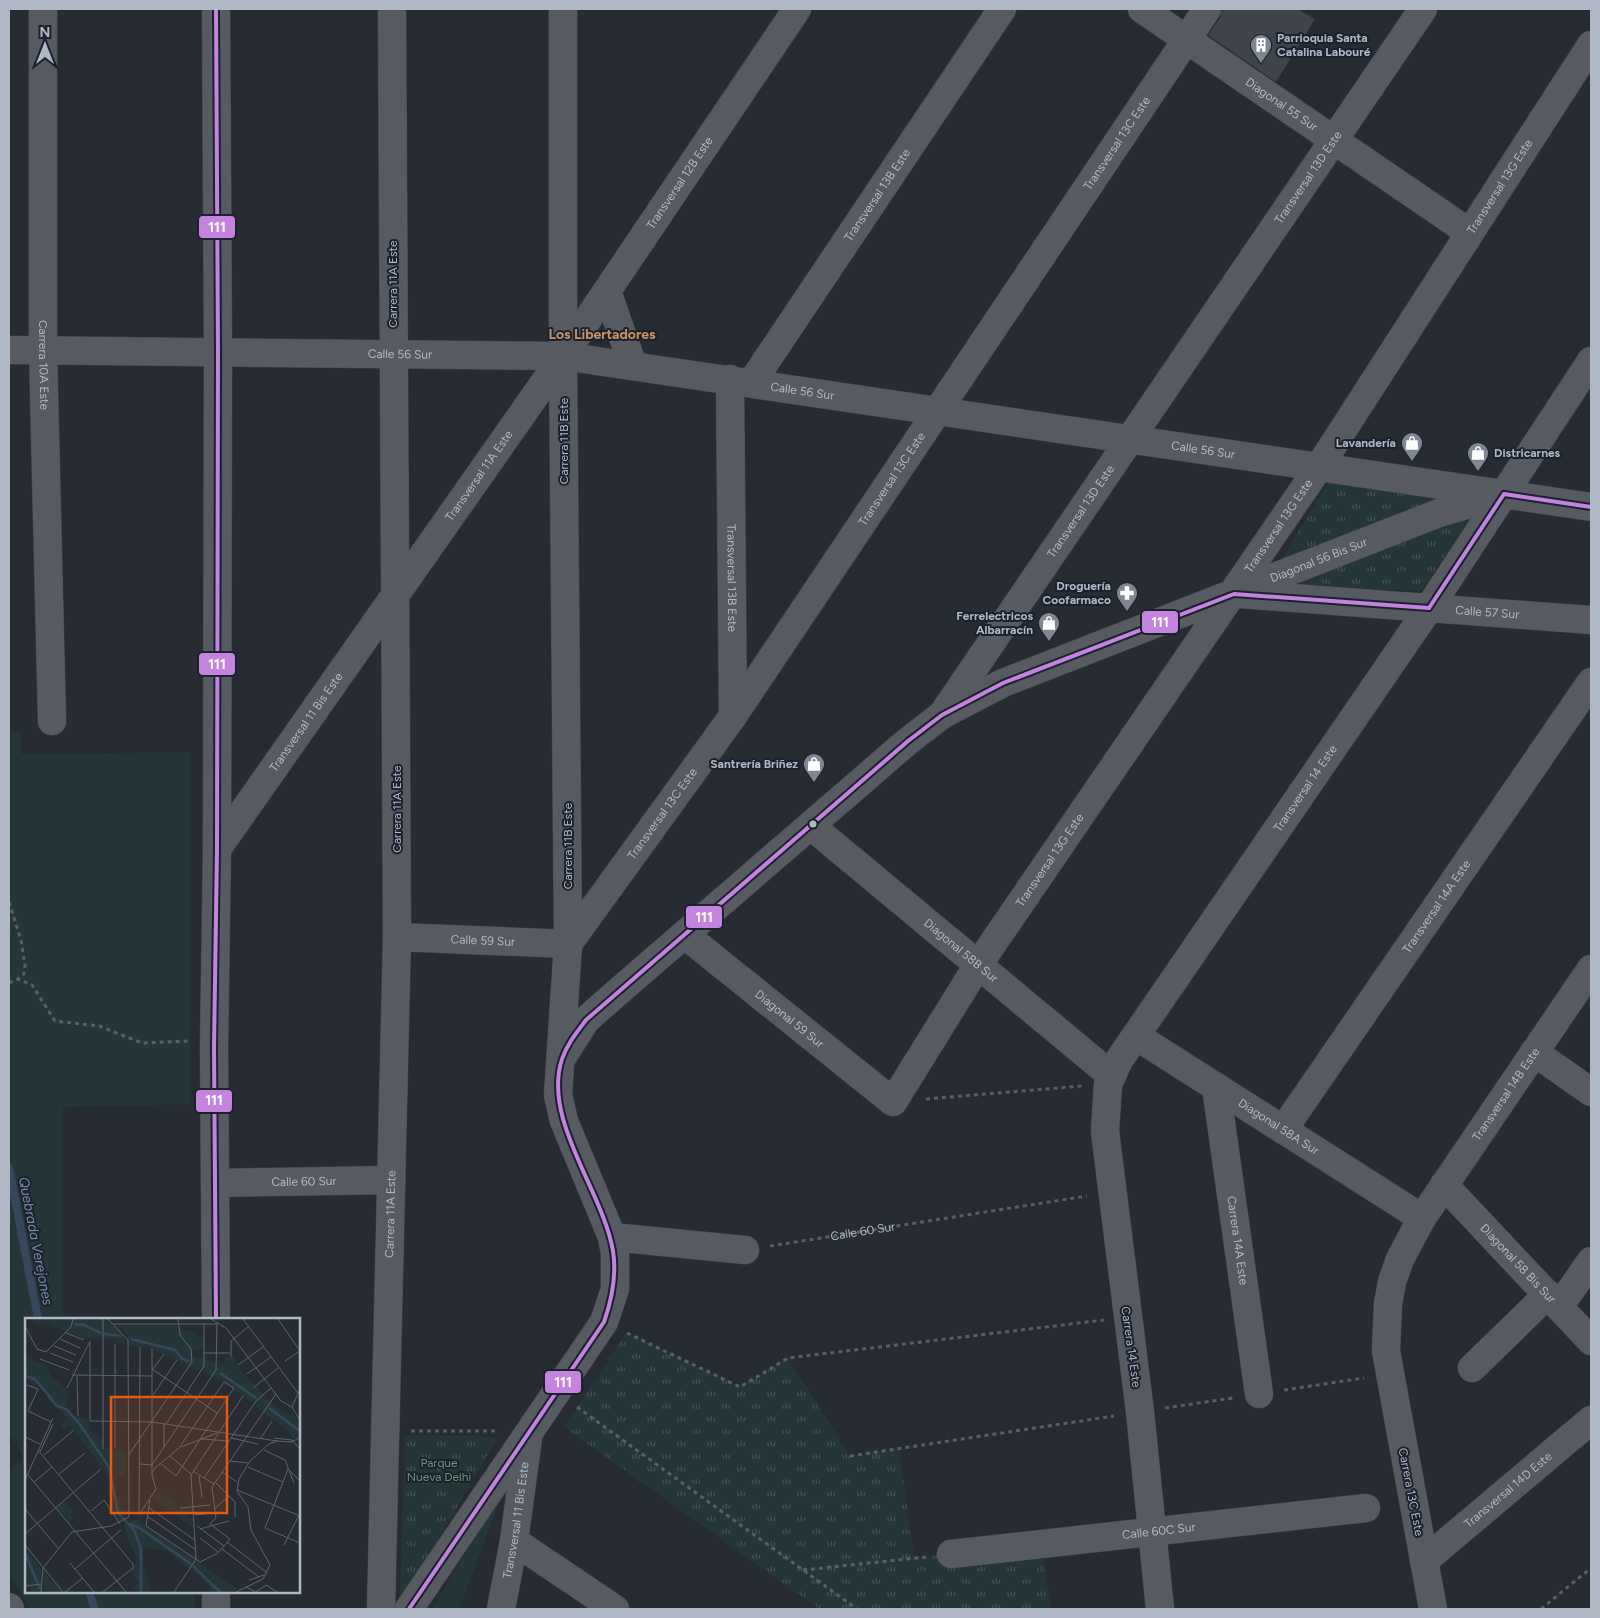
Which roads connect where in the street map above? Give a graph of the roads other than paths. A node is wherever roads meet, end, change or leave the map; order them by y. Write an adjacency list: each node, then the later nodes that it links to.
1 (43, 9): 16 (street, Carrera 10A Este)
2 (216, 9): 17 (street)
3 (392, 9): 18 (street, Carrera 11A Este)
4 (563, 9): 19 (street, Carrera 11B Este)
5 (797, 9): 14 (street, Transversal 12B Este)
6 (1002, 9): 22 (street, Transversal 13B Este)
7 (1142, 9): 10 (street, Diagonal 55 Sur)
8 (1208, 9): 10 (street, Transversal 13C Este)
9 (1423, 9): 12 (street, Transversal 13D Este)
10 (1187, 40): 12 (street, Diagonal 55 Sur); 23 (street, Transversal 13C Este)
11 (1591, 45): 13 (street, Transversal 13G Este)
12 (1334, 140): 13 (street, Diagonal 55 Sur); 24 (street, Transversal 13D Este)
13 (1470, 233): 25 (street, Transversal 13G Este)
14 (606, 292): 19 (street, Transversal 12B Este); 21 (street)
15 (9, 350): 16 (street, Calle 56 Sur)
16 (43, 350): 17 (street, Calle 56 Sur); 35 (street, Carrera 10A Este)
17 (218, 352): 18 (street, Calle 56 Sur); 37 (street)
18 (393, 354): 19 (street, Calle 56 Sur); 29 (street, Carrera 11A Este)
19 (563, 356): 21 (street, Calle 56 Sur); 29 (street, Transversal 11A Este); 40 (street, Carrera 11B Este)
20 (1591, 361): 26 (street, Transversal 14 Este)
21 (633, 366): 22 (street, Calle 56 Sur)
22 (741, 381): 23 (street, Calle 56 Sur); 34 (street, Transversal 13B Este)
23 (940, 410): 24 (street, Calle 56 Sur); 34 (street, Transversal 13C Este)
24 (1131, 439): 25 (street, Calle 56 Sur); 33 (street, Transversal 13D Este)
25 (1319, 467): 26 (street, Calle 56 Sur); 28 (street, Transversal 13G Este)
26 (1504, 494): 27 (street, Calle 56 Sur); 28 (street, Diagonal 56 Bis Sur); 30 (street, Transversal 14 Este)
27 (1591, 507)
28 (1234, 594): 30 (street, Calle 57 Sur); 33 (street, Diagonal 56 Bis Sur); 41 (street, Transversal 13G Este)
29 (396, 595): 37 (street, Transversal 11 Bis Este); 39 (street, Carrera 11A Este)
30 (1429, 608): 31 (street, Calle 57 Sur); 43 (street, Transversal 14 Este)
31 (1591, 620)
32 (1591, 682): 50 (street, Transversal 14A Este)
33 (942, 715): 36 (street, Transversal 13D Este)
34 (733, 716): 40 (street, Transversal 13C Este)
35 (52, 721)
36 (811, 826): 38 (street, Transversal 13D Este); 41 (street, Diagonal 58B Sur)
37 (217, 849): 52 (street)
38 (685, 935): 45 (street, Transversal 13D Este); 49 (street, Diagonal 59 Sur)
39 (397, 937): 40 (street, Calle 59 Sur); 51 (street, Carrera 11A Este)
40 (568, 944): 45 (street, Carrera 11B Este)
41 (978, 965): 46 (street, Diagonal 58B Sur); 49 (street, Transversal 13G Este)
42 (1591, 969): 44 (street, Transversal 14B Este)
43 (1136, 1036): 46 (street, Transversal 14 Este); 47 (street, Diagonal 58A Sur)
44 (1534, 1052): 48 (street); 53 (street, Transversal 14B Este)
45 (562, 1058): 55 (street, Carrera 11B Este)
46 (1110, 1080): 66 (street, Carrera 14 Este)
47 (1216, 1087): 50 (street, Diagonal 58A Sur); 62 (street, Carrera 14A Este)
48 (1591, 1092)
49 (893, 1102)
50 (1283, 1130): 54 (street, Diagonal 58A Sur)
51 (392, 1180): 52 (street, Calle 60 Sur); 72 (street, Carrera 11A Este)
52 (216, 1183): 59 (street)
53 (1444, 1185): 54 (street, Transversal 14B Este); 58 (street, Diagonal 58 Bis Sur)
54 (1422, 1218): 69 (street, Carrera 13C Este)
55 (612, 1237): 56 (street); 64 (street, Carrera 11B Este)
56 (745, 1250)
57 (1591, 1261): 58 (street)
58 (1553, 1301): 60 (street, Diagonal 58 Bis Sur); 61 (street)
59 (216, 1318)
60 (1591, 1340)
61 (1472, 1368)
62 (1260, 1394)
63 (1591, 1420): 69 (street, Transversal 14D Este)
64 (529, 1432): 67 (street, Transversal 11 Bis Este); 73 (street, Carrera 11B Este)
65 (1366, 1508): 66 (street, Calle 60C Sur)
66 (1152, 1532): 68 (street, Calle 60C Sur); 76 (street, Carrera 14 Este)
67 (514, 1541): 74 (street, Transversal 11 Bis Este); 75 (street)
68 (951, 1554)
69 (1424, 1561): 77 (street, Carrera 13C Este)
70 (216, 1593): 71 (street)
71 (216, 1609)
72 (381, 1609)
73 (409, 1609)
74 (501, 1609)
75 (615, 1609)
76 (1160, 1609)
77 (1433, 1609)

